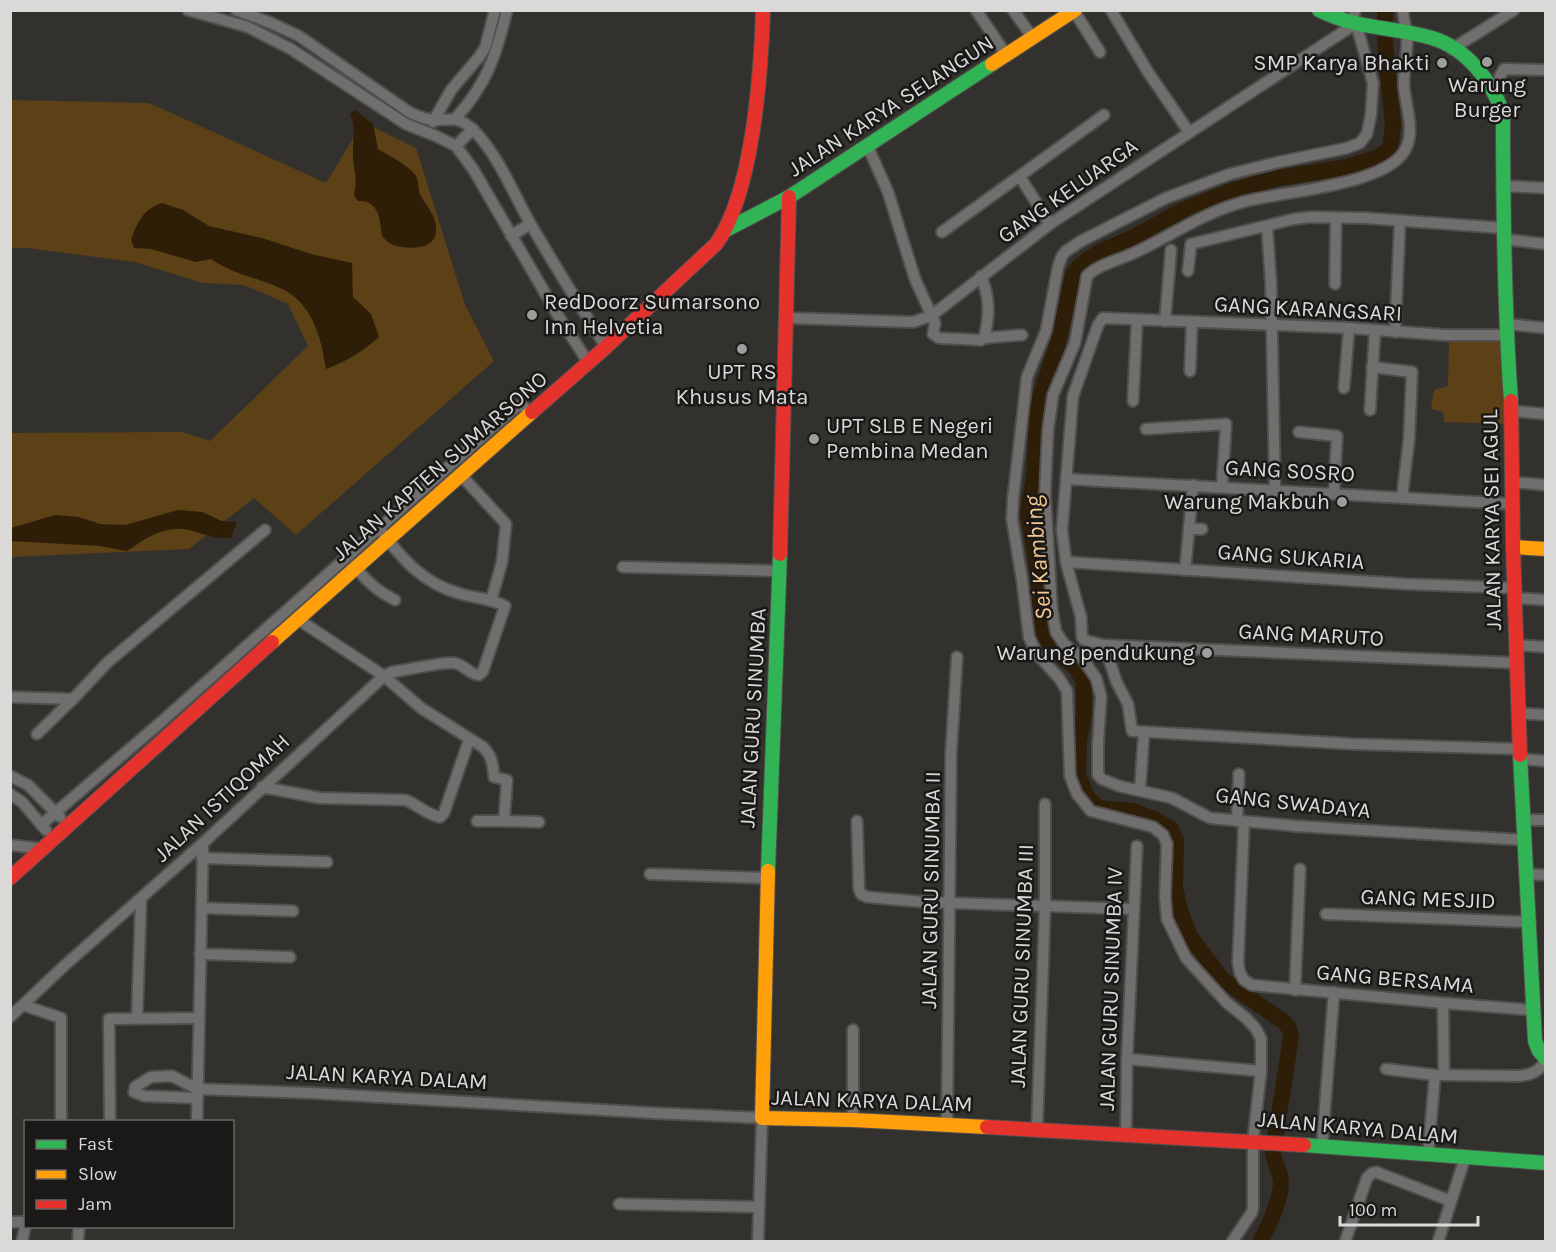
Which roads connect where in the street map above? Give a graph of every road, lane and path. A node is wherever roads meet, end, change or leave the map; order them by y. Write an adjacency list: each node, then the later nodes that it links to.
1 (188, 10): 26 (street)
2 (236, 10): 24 (street)
3 (495, 10): 24 (street)
4 (507, 10): 23 (street)
5 (763, 10): 39 (main road, JALAN KAPTEN SUMARSONO)
6 (976, 10): 19 (street)
7 (1013, 10): 16 (street)
8 (1111, 10): 27 (street)
9 (1319, 10): 14 (main road)
10 (1355, 10): 14 (street)
11 (1403, 10): 15 (street)
12 (1514, 10): 17 (street)
13 (1074, 11): 16 (main road, JALAN KARYA SELANGUN); 18 (street)
14 (1359, 26): 15 (main road); 27 (street, GANG KELUARGA); 166 (street)
15 (1406, 35): 17 (main road, JALAN KARYA SEI AGUL); 118 (street, GANG SWADAYA)
16 (1033, 38): 19 (main road, JALAN KARYA SELANGUN)
17 (1452, 49): 21 (main road, JALAN KARYA SEI AGUL)
18 (1100, 52)
19 (1007, 56): 29 (main road, JALAN KARYA SELANGUN)
20 (1545, 70): 21 (street)
21 (1498, 96): 31 (main road, JALAN KARYA SEI AGUL)
22 (1104, 115): 30 (street)
23 (455, 119): 24 (street); 25 (street)
24 (434, 120): 26 (street)
25 (473, 129): 28 (street); 36 (street)
26 (425, 132): 28 (street)
27 (1189, 132): 37 (street, GANG KELUARGA)
28 (456, 146): 42 (street)
29 (868, 147): 33 (main road, JALAN KARYA SELANGUN); 48 (street)
30 (1020, 177): 37 (street); 40 (street)
31 (1502, 186): 32 (street); 41 (main road, JALAN KARYA SEI AGUL)
32 (1545, 188)
33 (789, 197): 39 (main road, JALAN KARYA SELANGUN); 49 (main road, JALAN GURU SINUMBA)
34 (1336, 218): 35 (street); 38 (street); 47 (street)
35 (1400, 221): 41 (street); 58 (street)
36 (530, 224): 42 (street); 61 (street)
37 (1050, 224): 46 (street, GANG KELUARGA)
38 (1267, 226): 45 (street); 53 (street)
39 (726, 230): 61 (main road, JALAN KAPTEN SUMARSONO)
40 (942, 232)
41 (1503, 234): 43 (street); 57 (main road, JALAN KARYA SEI AGUL)
42 (510, 236): 62 (street)
43 (1545, 244)
44 (1171, 250): 51 (street)
45 (1188, 271)
46 (981, 276): 48 (street, GANG KELUARGA); 60 (street)
47 (1335, 284)
48 (931, 316): 49 (street, GANG KELUARGA); 60 (street)
49 (788, 318): 92 (main road, JALAN GURU SINUMBA)
50 (1137, 320): 51 (street, GANG KARANGSARI); 66 (street); 73 (street, GANG KARANGSARI)
51 (1164, 321): 52 (street, GANG KARANGSARI)
52 (1192, 322): 53 (street, GANG KARANGSARI); 64 (street)
53 (1272, 327): 54 (street, GANG KARANGSARI); 78 (street)
54 (1349, 328): 56 (street, GANG KARANGSARI); 65 (street)
55 (1545, 328): 57 (street, GANG KARANGSARI)
56 (1375, 330): 58 (street, GANG KARANGSARI); 63 (street)
57 (1506, 330): 58 (street, GANG KARANGSARI); 68 (main road, JALAN KARYA SEI AGUL)
58 (1395, 332)
59 (1022, 335): 60 (street)
60 (984, 338)
61 (606, 348): 62 (main road, JALAN KAPTEN SUMARSONO)
62 (588, 362): 72 (main road, JALAN KAPTEN SUMARSONO)
63 (1372, 367): 67 (street); 80 (street)
64 (1190, 371)
65 (1344, 388)
66 (1133, 401)
67 (1370, 410)
68 (1512, 411): 69 (street); 74 (main road, JALAN KARYA SEI AGUL)
69 (1545, 414)
70 (1146, 429): 77 (street)
71 (1299, 432): 79 (street)
72 (459, 469): 85 (main road, JALAN KAPTEN SUMARSONO); 96 (street)
73 (1066, 479): 75 (street, GANG SOSRO); 88 (street)
74 (1513, 482): 76 (street); 81 (main road, JALAN KARYA SEI AGUL)
75 (1193, 485): 77 (street, GANG SOSRO); 82 (street)
76 (1545, 485)
77 (1222, 487): 78 (street, GANG SOSRO)
78 (1275, 490): 79 (street, GANG SOSRO)
79 (1334, 493): 80 (street, GANG SOSRO)
80 (1402, 497): 81 (street, GANG SOSRO)
81 (1513, 504): 86 (main road, JALAN KARYA SEI AGUL)
82 (1189, 529): 84 (street); 91 (street)
83 (265, 530): 107 (street)
84 (1202, 530)
85 (383, 534): 90 (main road, JALAN KAPTEN SUMARSONO); 96 (street); 103 (street)
86 (1513, 547): 87 (main road); 93 (main road, JALAN KARYA SEI AGUL)
87 (1545, 549)
88 (1066, 562): 91 (street, GANG SUKARIA); 98 (street)
89 (623, 567): 92 (street)
90 (356, 568): 94 (street); 97 (main road, JALAN KAPTEN SUMARSONO)
91 (1185, 570): 93 (street, GANG SUKARIA)
92 (780, 571): 143 (main road, JALAN GURU SINUMBA)
93 (1515, 593): 95 (street, GANG SUKARIA); 99 (main road, JALAN KARYA SEI AGUL)
94 (395, 600)
95 (1545, 600)
96 (491, 601): 104 (street)
97 (299, 620): 104 (street); 105 (main road, JALAN KAPTEN SUMARSONO)
98 (1104, 645): 102 (street, GANG MARUTO); 110 (street)
99 (1516, 645): 100 (street); 102 (main road, JALAN KARYA SEI AGUL)
100 (1545, 647)
101 (957, 657): 145 (street, JALAN GURU SINUMBA II)
102 (1517, 663): 108 (main road, JALAN KARYA SEI AGUL)
103 (224, 666): 105 (street); 121 (street)
104 (384, 676): 112 (street); 117 (street, JALAN ISTIQOMAH)
105 (234, 677): 130 (main road, JALAN KAPTEN SUMARSONO)
106 (10, 697): 107 (street)
107 (73, 699): 111 (street)
108 (1518, 713): 109 (street); 113 (main road, JALAN KARYA SEI AGUL)
109 (1545, 715)
110 (1144, 732): 113 (street); 118 (street)
111 (38, 734)
112 (469, 740): 117 (street); 125 (street)
113 (1520, 754): 114 (street); 122 (main road, JALAN KARYA SEI AGUL)
114 (1545, 761)
115 (1239, 774): 127 (street)
116 (10, 776): 121 (street)
117 (262, 787): 132 (street, JALAN ISTIQOMAH)
118 (1140, 789): 127 (street, GANG SWADAYA)
119 (10, 794): 129 (street)
120 (1045, 804): 146 (street, JALAN GURU SINUMBA III)
121 (57, 813): 129 (street); 130 (street)
122 (1524, 820): 123 (street); 131 (main road, JALAN KARYA SEI AGUL)
123 (1545, 820)
124 (477, 821): 125 (street)
125 (504, 821): 128 (street)
126 (857, 821): 145 (street)
127 (1240, 821): 131 (street, GANG SWADAYA); 154 (street, GANG BERSAMA)
128 (539, 822)
129 (41, 825): 133 (street)
130 (68, 826): 133 (main road, JALAN KAPTEN SUMARSONO)
131 (1524, 840): 140 (main road, JALAN KARYA SEI AGUL)
132 (203, 843): 136 (street); 144 (street, JALAN ISTIQOMAH)
133 (49, 844): 134 (street); 142 (main road, JALAN KAPTEN SUMARSONO)
134 (10, 845)
135 (1137, 846): 148 (street, JALAN GURU SINUMBA IV)
136 (202, 858): 137 (street); 147 (street)
137 (327, 862)
138 (1300, 869): 154 (street)
139 (650, 874): 143 (street)
140 (1525, 874): 141 (street); 151 (main road, JALAN KARYA SEI AGUL)
141 (1545, 875)
142 (10, 878)
143 (767, 878): 171 (main road, JALAN GURU SINUMBA)
144 (141, 899): 157 (street, JALAN ISTIQOMAH); 160 (street)
145 (951, 903): 146 (street); 176 (street, JALAN GURU SINUMBA II)
146 (1045, 907): 148 (street); 177 (street, JALAN GURU SINUMBA III)
147 (202, 908): 149 (street); 152 (street)
148 (1133, 909): 163 (street, JALAN GURU SINUMBA IV)
149 (293, 911)
150 (1326, 914): 151 (street, GANG MESJID)
151 (1528, 922): 158 (main road, JALAN KARYA SEI AGUL)
152 (201, 954): 153 (street); 161 (street)
153 (290, 957)
154 (1295, 990): 155 (street, GANG BERSAMA)
155 (1334, 992): 156 (street, GANG BERSAMA); 180 (street)
156 (1443, 1003): 158 (street, GANG BERSAMA); 167 (street)
157 (23, 1005): 159 (street, JALAN ISTIQOMAH); 172 (street)
158 (1533, 1010): 164 (main road, JALAN KARYA SEI AGUL)
159 (10, 1017)
160 (137, 1018): 161 (street); 173 (street)
161 (199, 1018): 169 (street)
162 (853, 1030): 175 (street)
163 (1127, 1059): 166 (street); 178 (street, JALAN GURU SINUMBA IV)
164 (1545, 1060): 167 (street)
165 (1386, 1069): 167 (street)
166 (1261, 1071): 179 (street)
167 (1439, 1075): 181 (street)
168 (179, 1078): 169 (street); 170 (street); 170 (street, JALAN KARYA DALAM)
169 (197, 1093): 170 (street, JALAN KARYA DALAM); 171 (street, JALAN KARYA DALAM); 174 (street)
170 (180, 1096)
171 (762, 1118): 175 (main road, JALAN KARYA DALAM); 186 (street, JALAN GURU SINUMBA)
172 (61, 1120)
173 (110, 1120)
174 (197, 1120)
175 (853, 1120): 176 (main road, JALAN KARYA DALAM)
176 (947, 1125): 177 (main road, JALAN KARYA DALAM)
177 (1037, 1130): 178 (main road, JALAN KARYA DALAM)
178 (1126, 1134): 179 (main road, JALAN KARYA DALAM)
179 (1257, 1140): 180 (main road, JALAN KARYA DALAM); 188 (street)
180 (1322, 1146): 181 (main road, JALAN KARYA DALAM)
181 (1428, 1155): 182 (main road, JALAN KARYA DALAM)
182 (1465, 1158): 183 (main road, JALAN KARYA DALAM); 184 (street)
183 (1545, 1163)
184 (1451, 1201): 189 (street); 190 (street)
185 (619, 1204): 186 (street)
186 (758, 1207): 187 (street, JALAN GURU SINUMBA)
187 (758, 1242)
188 (1232, 1242)
189 (1345, 1242)
190 (1437, 1242)

